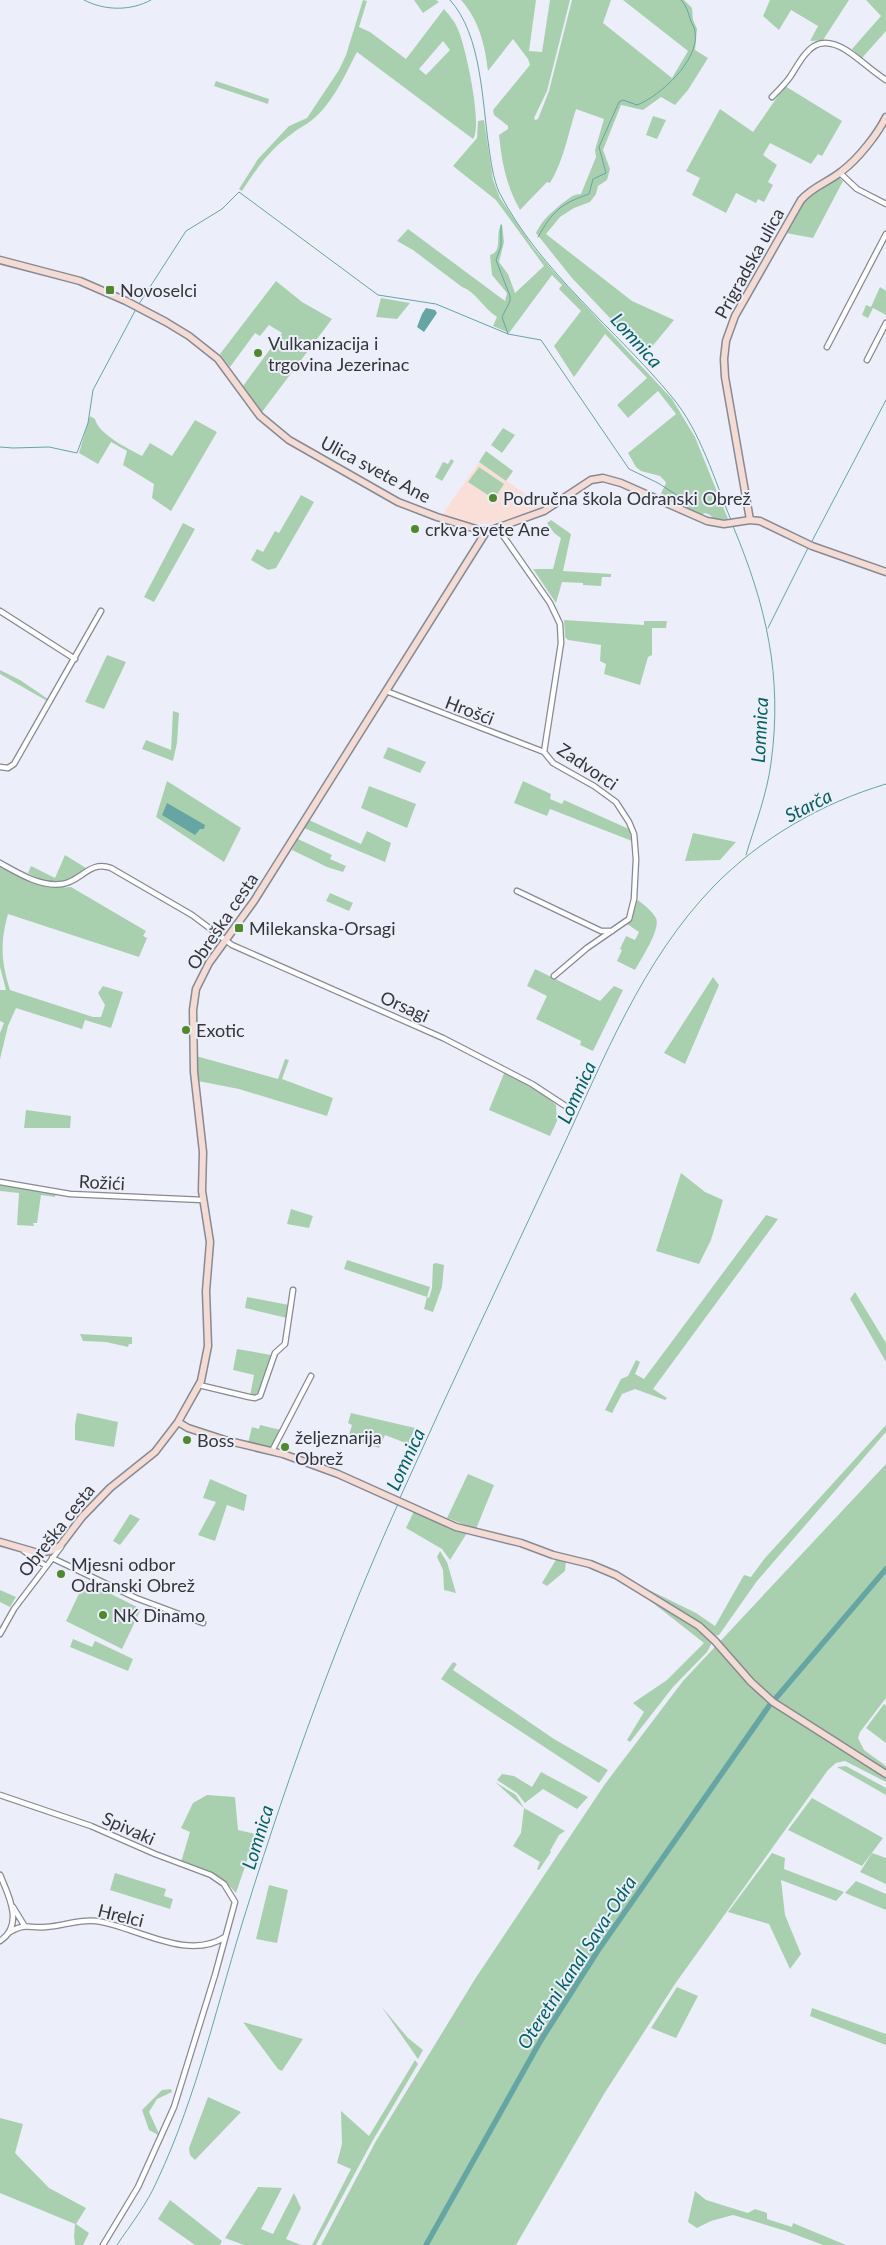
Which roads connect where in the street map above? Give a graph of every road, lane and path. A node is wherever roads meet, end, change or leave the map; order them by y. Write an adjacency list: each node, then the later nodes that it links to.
1 (886, 80): 2 (street)
2 (772, 97)
3 (886, 117): 4 (main road, Prigradska ulica)
4 (840, 173): 5 (street); 11 (main road, Prigradska ulica)
5 (886, 204)
6 (886, 234): 9 (street)
7 (0, 260): 13 (main road, Ulica svete Ane)
8 (886, 323): 10 (street)
9 (826, 347)
10 (867, 360)
11 (750, 520): 12 (main road); 14 (main road)
12 (496, 527): 13 (main road); 19 (street, Zadvorci)
13 (486, 532): 18 (main road, Obreška cesta)
14 (886, 572)
15 (101, 610): 17 (street)
16 (0, 611): 17 (street)
17 (75, 659): 20 (street)
18 (386, 691): 19 (street, Hrošći); 24 (main road, Obreška cesta)
19 (544, 752): 23 (street, Zadvorci)
20 (0, 767)
21 (0, 863): 24 (street, Orsagi)
22 (517, 891): 23 (street)
23 (614, 930): 25 (street, Zadvorci)
24 (226, 940): 26 (street, Orsagi); 28 (main road, Obreška cesta)
25 (554, 976)
26 (567, 1108)
27 (0, 1182): 28 (street, Rožići)
28 (203, 1200): 31 (main road, Obreška cesta)
29 (293, 1290): 31 (street)
30 (310, 1376): 33 (street)
31 (199, 1385): 32 (main road, Obreška cesta)
32 (178, 1422): 33 (main road); 35 (main road, Obreška cesta)
33 (272, 1451): 41 (main road)
34 (0, 1542): 36 (main road)
35 (63, 1544): 36 (main road); 37 (street, Obreška cesta)
36 (23, 1550): 38 (street)
37 (52, 1558): 38 (street, Obreška cesta); 39 (street)
38 (46, 1566): 40 (street, Obreška cesta)
39 (204, 1623)
40 (0, 1634)
41 (886, 1774)
42 (0, 1795): 47 (street, Spivaki)
43 (0, 1875): 44 (street)
44 (13, 1906): 45 (street); 46 (street)
45 (24, 1925): 46 (street); 47 (street, Hrelci)
46 (10, 1932): 48 (street)
47 (225, 1937): 49 (street)
48 (0, 1941)
49 (103, 2245)

